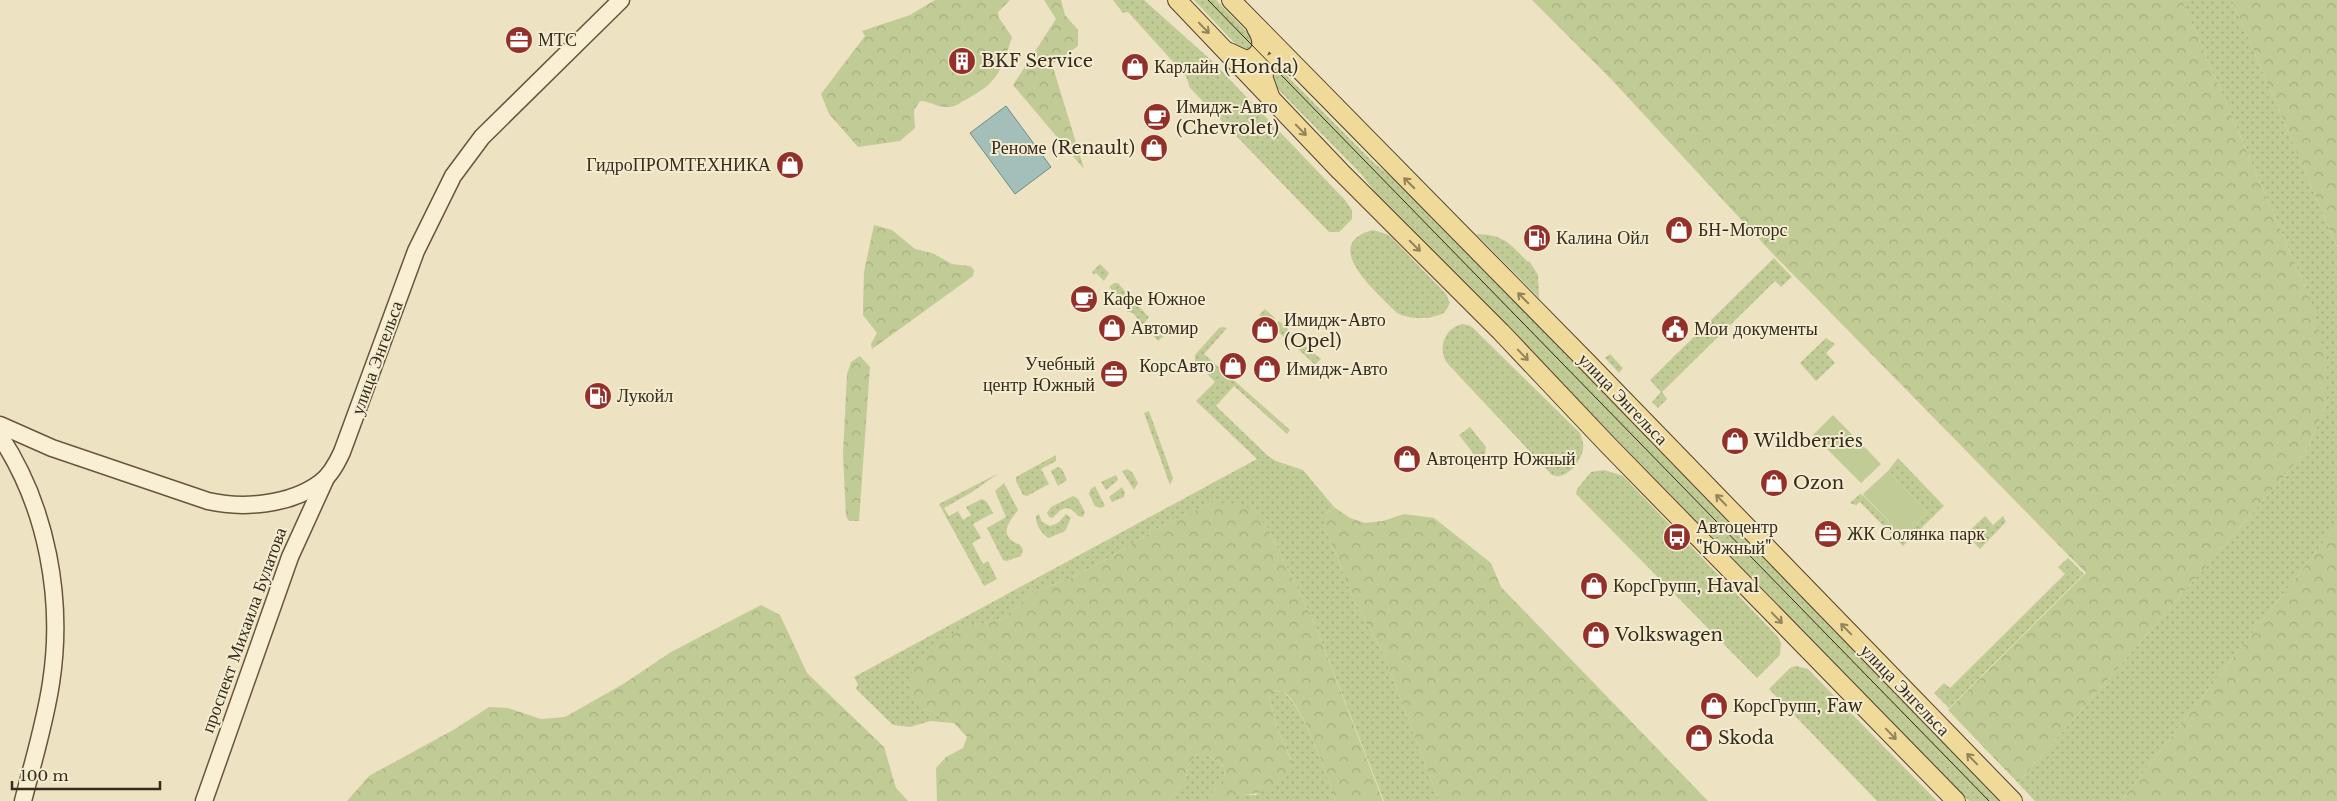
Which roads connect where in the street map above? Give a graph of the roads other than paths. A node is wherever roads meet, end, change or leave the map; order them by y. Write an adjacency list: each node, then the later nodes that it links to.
1 (622, 0): 10 (street, улица Энгельса)
2 (1177, 0): 5 (main road, one-way to 5)
3 (1231, 0): 4 (main road, улица Энгельса)
4 (1248, 17): 5 (main road); 6 (main road, улица Энгельса)
5 (1219, 44): 7 (main road)
6 (1302, 73): 7 (main road); 14 (main road, улица Энгельса, one-way to 6)
7 (1276, 104): 13 (main road, one-way to 13)
8 (0, 424): 10 (street, улица Энгельса)
9 (0, 436): 11 (street)
10 (328, 475): 12 (street, проспект Михаила Булатова)
11 (23, 801)
12 (204, 801)
13 (1956, 801)
14 (2013, 801)

